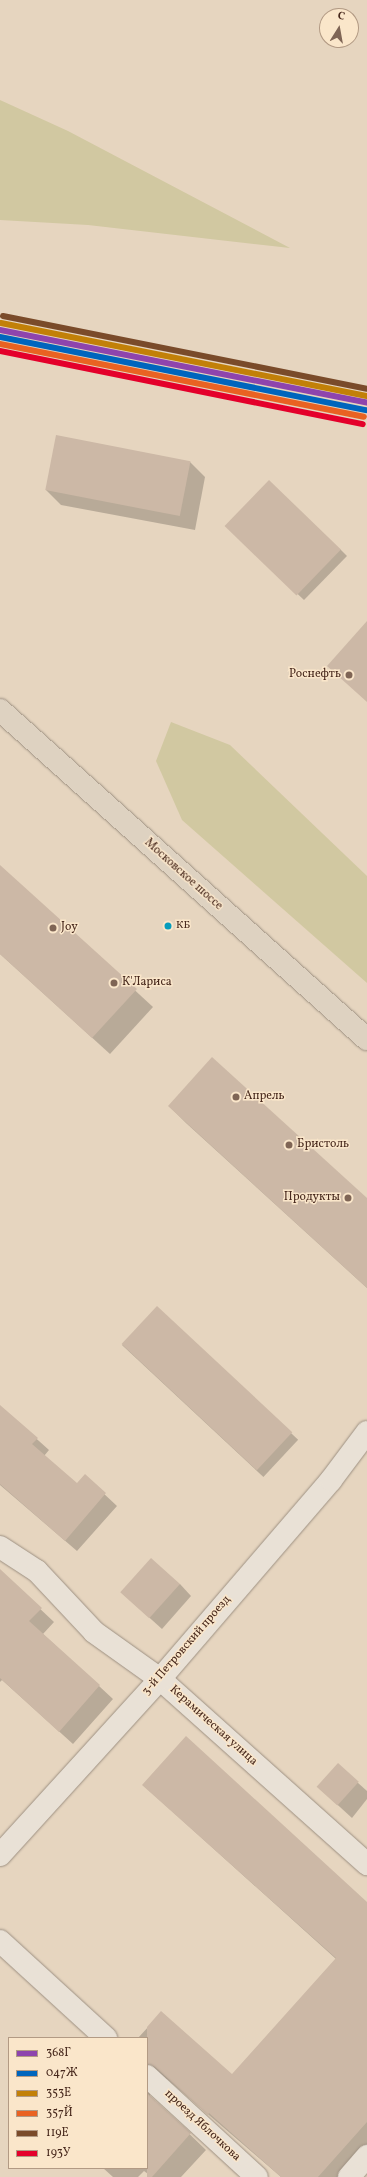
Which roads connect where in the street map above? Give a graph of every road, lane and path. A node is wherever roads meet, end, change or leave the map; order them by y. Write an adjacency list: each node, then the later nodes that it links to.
1 (0, 710): 2 (main road, Московское шоссе)
2 (367, 1039)
3 (367, 1432): 5 (street, 3-й Петровский проезд)
4 (0, 1547): 5 (street, Керамическая улица)
5 (160, 1679): 6 (street, 3-й Петровский проезд); 7 (street, Керамическая улица)
6 (0, 1855)
7 (367, 1864)
8 (0, 1941): 9 (street)
9 (105, 2037)
10 (148, 2077): 12 (street, проезд Яблочкова)
11 (367, 2156): 13 (street)
12 (257, 2177)
13 (349, 2177)

